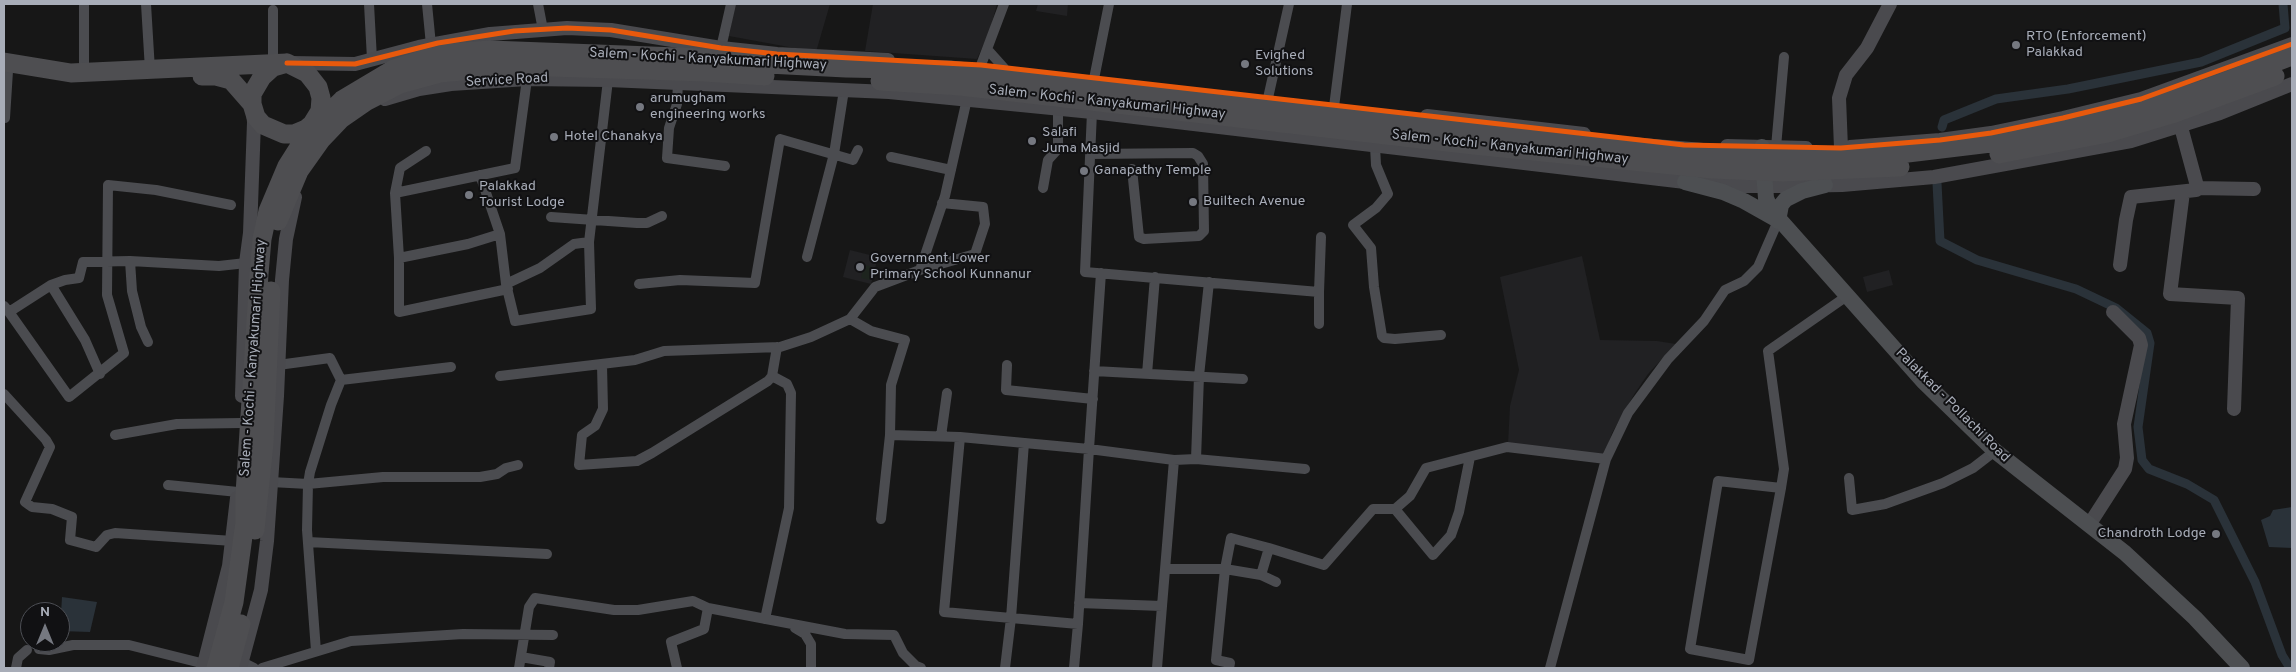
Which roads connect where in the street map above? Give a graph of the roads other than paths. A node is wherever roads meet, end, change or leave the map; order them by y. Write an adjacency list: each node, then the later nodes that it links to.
1 (84, 4): 26 (street)
2 (146, 4): 27 (street)
3 (369, 4): 20 (street)
4 (427, 4): 15 (street)
5 (538, 4): 13 (street)
6 (731, 4): 16 (street)
7 (1004, 4): 17 (street)
8 (1109, 4): 29 (street)
9 (1289, 4): 34 (street)
10 (1348, 4): 37 (street)
11 (1890, 4): 45 (street)
12 (273, 10): 21 (street)
13 (543, 30): 15 (street); 16 (street)
14 (2292, 44): 45 (street)
15 (431, 45): 20 (street)
16 (721, 48): 22 (street)
17 (988, 49): 22 (street); 24 (street)
18 (2292, 56): 51 (highway, Salem - Kochi - Kanyakumari Highway)
19 (1784, 57): 51 (street)
20 (372, 59): 21 (street)
21 (280, 63): 27 (highway); 36 (highway); 43 (highway)
22 (981, 65): 24 (street)
23 (5, 68): 26 (highway); 27 (highway); 40 (street)
24 (1004, 68): 29 (street)
25 (2292, 70): 51 (highway, Salem - Kochi - Kanyakumari Highway)
26 (84, 73): 27 (highway)
27 (152, 73): 36 (highway)
28 (527, 79): 30 (street, Service Road); 41 (street, Service Road); 56 (street)
29 (1094, 79): 34 (street)
30 (608, 80): 31 (street, Service Road); 69 (street)
31 (678, 82): 33 (street, Service Road); 52 (street)
32 (2292, 84): 42 (street, Service Road)
33 (844, 90): 35 (street, Service Road); 48 (street)
34 (1268, 98): 37 (street)
35 (967, 99): 38 (street, Service Road); 54 (street)
36 (252, 104): 43 (highway); 77 (street)
37 (1334, 107): 51 (street)
38 (1058, 108): 39 (street, Service Road); 60 (street)
39 (1092, 112): 44 (street, Service Road); 49 (street)
40 (5, 118)
41 (341, 119): 43 (highway, Salem - Kochi - Kanyakumari Highway); 51 (highway, Salem - Kochi - Kanyakumari Highway)
42 (2181, 127): 58 (street, Service Road); 62 (street)
43 (317, 132): 55 (highway, Salem - Kochi - Kanyakumari Highway)
44 (1375, 146): 57 (street, Service Road); 92 (street)
45 (1841, 148): 51 (street)
46 (858, 150): 48 (street)
47 (426, 151): 63 (street)
48 (834, 154): 73 (street); 83 (street)
49 (1090, 154): 53 (street); 80 (street)
50 (891, 157): 54 (street)
51 (1766, 159): 59 (main road, Palakkad - Pollachi Road); 156 (highway, Salem - Kochi - Kanyakumari Highway)
52 (725, 166)
53 (1132, 169)
54 (951, 170): 64 (street)
55 (299, 171): 96 (street); 157 (highway, Salem - Kochi - Kanyakumari Highway)
56 (480, 176): 63 (street); 70 (street)
57 (1685, 182): 59 (street, Service Road); 68 (main road)
58 (1824, 185): 59 (street, Service Road); 68 (main road)
59 (1764, 186): 68 (main road, Palakkad - Pollachi Road)
60 (1042, 188)
61 (2254, 189): 62 (street)
62 (2190, 190): 78 (street); 111 (street)
63 (395, 194): 74 (street)
64 (942, 203): 79 (street); 79 (street)
65 (231, 205): 76 (street)
66 (662, 216): 69 (street)
67 (551, 217): 69 (street)
68 (1778, 220): 87 (main road, Palakkad - Pollachi Road); 122 (street)
69 (593, 221): 72 (street)
70 (500, 234): 74 (street); 85 (street)
71 (1321, 237): 86 (street)
72 (590, 242): 85 (street); 85 (street)
73 (807, 257)
74 (400, 258): 85 (street)
75 (130, 261): 76 (street); 77 (street); 93 (street)
76 (107, 262): 84 (street); 100 (street)
77 (246, 262): 112 (street)
78 (2120, 265)
79 (920, 270): 90 (street)
80 (1101, 273): 81 (street); 99 (street)
81 (1155, 277): 82 (street); 101 (street)
82 (1209, 282): 86 (street); 104 (street)
83 (638, 284)
84 (51, 285): 88 (street); 100 (street)
85 (507, 286)
86 (1319, 292): 91 (street)
87 (1847, 296): 119 (main road, Palakkad - Pollachi Road); 130 (street)
88 (6, 309): 100 (street)
89 (2113, 312): 134 (street)
90 (850, 319): 94 (street); 114 (street)
91 (1319, 324)
92 (1442, 335)
93 (148, 342)
94 (777, 347): 95 (street); 103 (street)
95 (602, 364): 102 (street); 103 (street)
96 (278, 365): 106 (street); 127 (street)
97 (1008, 365): 109 (street)
98 (451, 367): 106 (street)
99 (1094, 372): 101 (street); 109 (street)
100 (100, 374)
101 (1147, 374): 104 (street)
102 (500, 376)
103 (772, 376): 147 (street)
104 (1199, 376): 105 (street); 121 (street)
105 (1243, 379)
106 (341, 380): 128 (street)
107 (947, 393): 115 (street)
108 (4, 394): 110 (street)
109 (1093, 399): 118 (street)
110 (8, 409): 135 (street)
111 (2234, 410)
112 (241, 422): 113 (street); 131 (street)
113 (115, 435)
114 (890, 435): 115 (street); 133 (street)
115 (941, 436): 116 (street)
116 (960, 437): 117 (street); 146 (street)
117 (1024, 443): 118 (street); 146 (street)
118 (1090, 449): 123 (street); 143 (street)
119 (1995, 451): 126 (street); 134 (main road, Palakkad - Pollachi Road)
120 (1470, 457): 122 (street); 132 (street); 132 (street)
121 (1196, 459): 123 (street); 125 (street)
122 (1606, 459): 169 (street)
123 (1174, 460): 139 (street)
124 (518, 465): 128 (street)
125 (1305, 469)
126 (1849, 478)
127 (271, 482): 128 (street); 157 (street)
128 (308, 484): 136 (street)
129 (168, 485): 131 (street)
130 (1780, 488): 130 (street)
131 (238, 492): 135 (street)
132 (1395, 510): 137 (street)
133 (881, 519)
134 (2089, 525): 170 (main road, Palakkad - Pollachi Road)
135 (232, 541): 156 (street)
136 (308, 542): 138 (street); 153 (street)
137 (1269, 548): 140 (street); 141 (street)
138 (547, 554)
139 (1165, 568): 140 (street); 144 (street)
140 (1225, 569): 141 (street); 168 (street)
141 (1261, 575): 142 (street)
142 (1276, 582)
143 (1080, 603): 144 (street); 148 (street)
144 (1162, 606): 167 (street)
145 (708, 608): 147 (street); 150 (street); 162 (street)
146 (1011, 618): 148 (street); 165 (street)
147 (765, 619): 149 (street)
148 (1078, 624): 166 (street)
149 (790, 625): 163 (street); 164 (street)
150 (526, 635): 151 (street); 153 (street); 155 (street)
151 (553, 635)
152 (70, 646): 156 (street)
153 (316, 651): 159 (street)
154 (25, 652): 158 (street)
155 (520, 657): 160 (street); 161 (street)
156 (208, 667)
157 (242, 667)
158 (16, 668)
159 (262, 668)
160 (519, 668)
161 (549, 668)
162 (677, 668)
163 (811, 668)
164 (921, 668)
165 (1005, 668)
166 (1074, 668)
167 (1157, 668)
168 (1229, 668)
169 (1550, 668)
170 (2242, 668)

